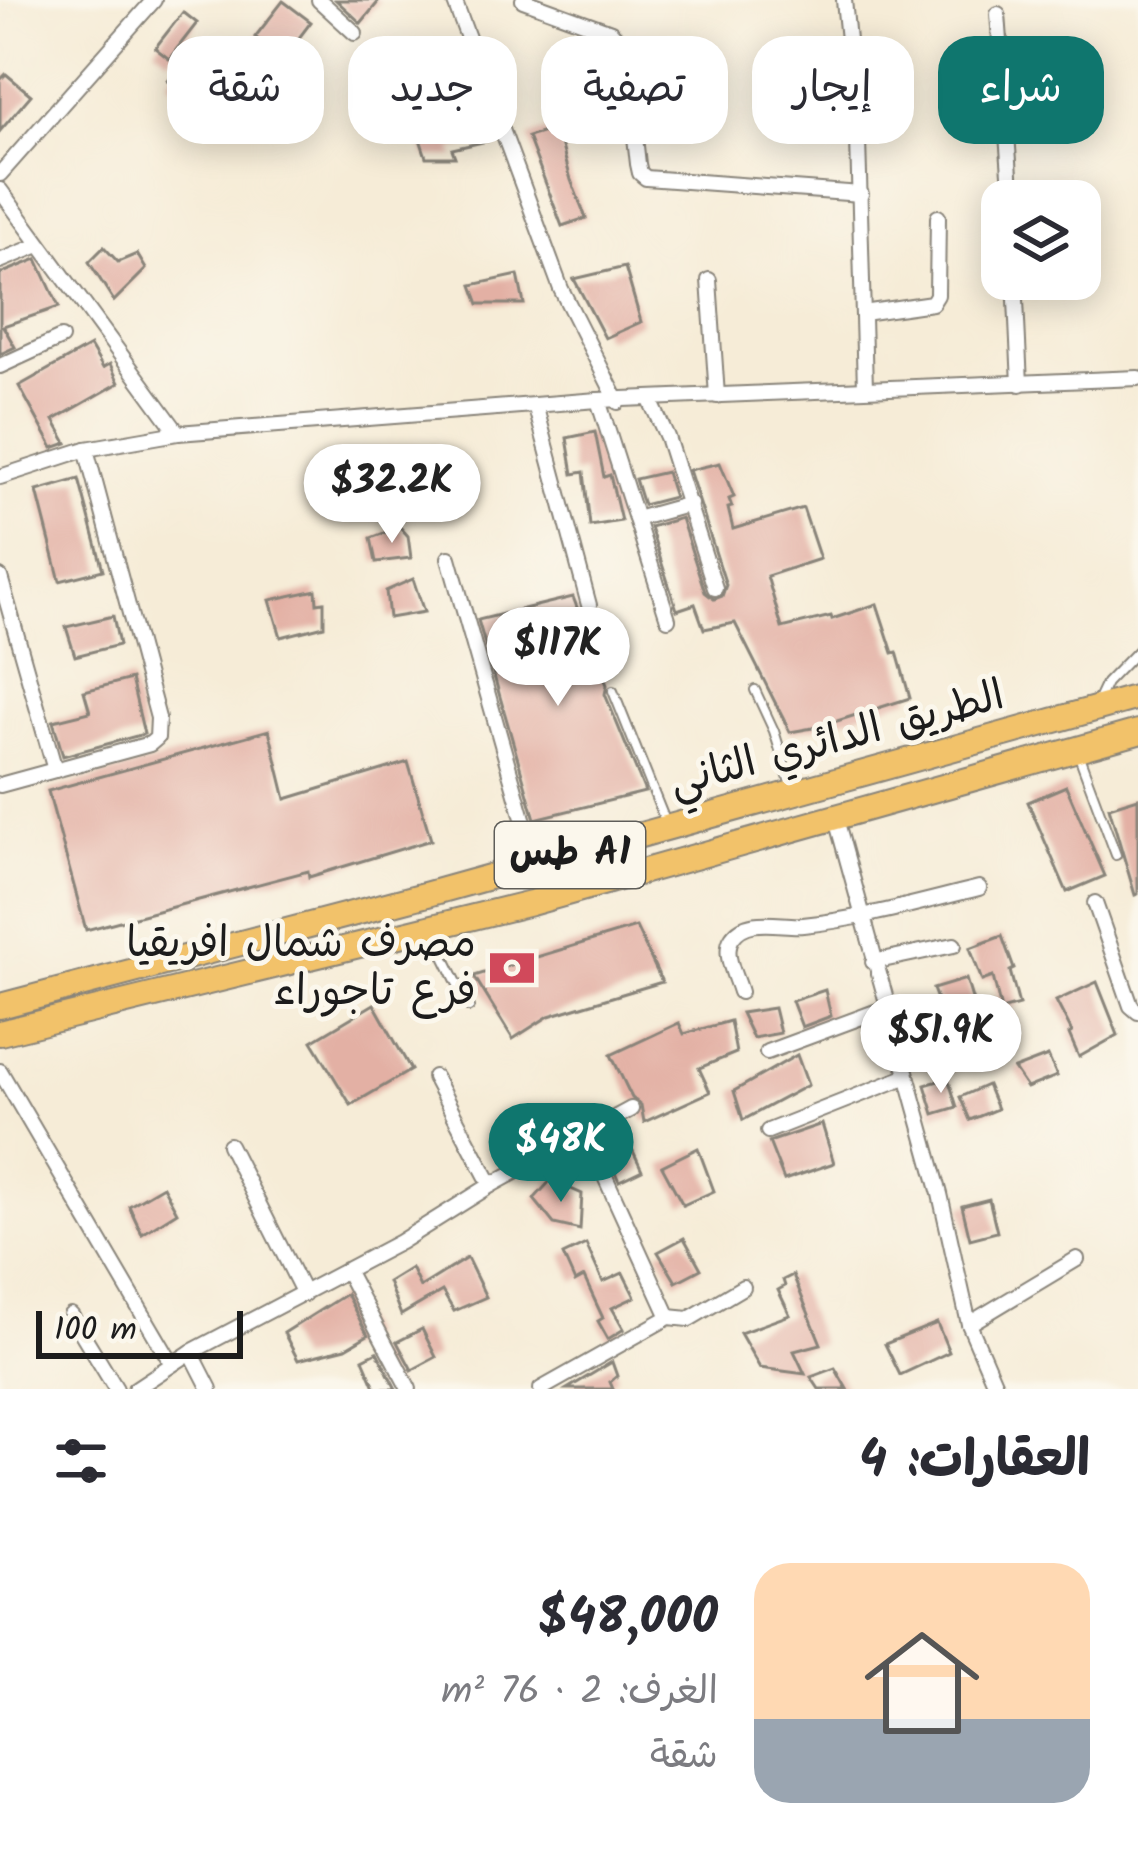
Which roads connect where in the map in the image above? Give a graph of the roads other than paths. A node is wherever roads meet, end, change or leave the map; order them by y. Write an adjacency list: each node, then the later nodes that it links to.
1 (154, 0): 10 (street)
2 (319, 0): 7 (street)
3 (454, 0): 8 (street)
4 (523, 0): 13 (street)
5 (844, 0): 13 (street)
6 (998, 14): 11 (street)
7 (355, 33)
8 (466, 36)
9 (505, 144): 28 (street)
10 (0, 174)
11 (1010, 180)
12 (0, 190): 15 (street)
13 (861, 194): 19 (street)
14 (938, 217): 19 (street)
15 (39, 245): 16 (street); 30 (street)
16 (0, 261)
17 (710, 280): 25 (street)
18 (1016, 300): 23 (street)
19 (863, 313): 24 (street)
20 (61, 338): 21 (street)
21 (0, 366)
22 (1138, 378): 23 (street)
23 (1020, 385): 24 (street)
24 (865, 388): 25 (street)
25 (717, 396): 27 (street)
26 (598, 400): 28 (street); 29 (street); 34 (street)
27 (650, 400): 28 (street); 33 (street)
28 (618, 401)
29 (536, 408): 30 (street); 38 (street)
30 (178, 433): 31 (street)
31 (86, 449): 32 (street); 47 (street)
32 (0, 477)
33 (690, 504): 34 (street); 37 (street)
34 (636, 519): 39 (street)
35 (449, 557): 53 (street)
36 (0, 577): 47 (street)
37 (715, 588)
38 (590, 604)
39 (668, 619)
40 (1138, 650): 44 (lane)
41 (755, 690): 49 (lane)
42 (613, 691): 51 (lane)
43 (1138, 698): 44 (highway, الطريق الدائري الثاني / طس A1)
44 (1094, 710): 49 (highway, الطريق الدائري الثاني / طس A1)
45 (1138, 732): 46 (highway, الطريق الدائري الثاني / طس A1)
46 (1076, 749): 50 (highway, الطريق الدائري الثاني / طس A1); 52 (lane)
47 (56, 770): 48 (street)
48 (0, 785)
49 (793, 793): 51 (highway, الطريق الدائري الثاني / طس A1)
50 (836, 818): 58 (street); 59 (highway, الطريق الدائري الثاني / طس A1)
51 (668, 828): 53 (highway, الطريق الدائري الثاني / طس A1)
52 (1116, 855)
53 (536, 864): 55 (highway, الطريق الدائري الثاني / طس A1)
54 (980, 888): 58 (street)
55 (428, 894): 57 (highway, الطريق الدائري الثاني / طس A1); 59 (highway)
56 (1095, 903): 67 (street)
57 (346, 915): 61 (highway); 64 (highway, الطريق الدائري الثاني / طس A1)
58 (860, 915): 62 (street); 63 (street)
59 (430, 928): 61 (highway, الطريق الدائري الثاني / طس A1); 65 (lane)
60 (954, 945): 62 (street)
61 (353, 946): 68 (highway, الطريق الدائري الثاني / طس A1)
62 (873, 962): 66 (street)
63 (740, 992)
64 (0, 1006)
65 (469, 1007)
66 (886, 1008): 69 (street); 72 (street)
67 (1138, 1012)
68 (0, 1033)
69 (767, 1052)
70 (0, 1071): 86 (street)
71 (434, 1077): 77 (street)
72 (905, 1077): 74 (street); 84 (street)
73 (631, 1109): 75 (street)
74 (768, 1131)
75 (586, 1135): 77 (street); 83 (street)
76 (229, 1145): 81 (street)
77 (491, 1185): 79 (street)
78 (1077, 1259): 84 (street)
79 (346, 1270): 81 (street); 90 (street)
80 (742, 1287): 83 (street)
81 (304, 1294): 85 (street)
82 (71, 1315): 87 (street)
83 (669, 1317): 91 (street)
84 (969, 1324): 92 (street)
85 (191, 1352): 86 (street); 89 (street)
86 (172, 1364): 88 (street)
87 (116, 1389)
88 (135, 1389)
89 (210, 1389)
90 (409, 1389)
91 (541, 1389)
92 (997, 1389)

